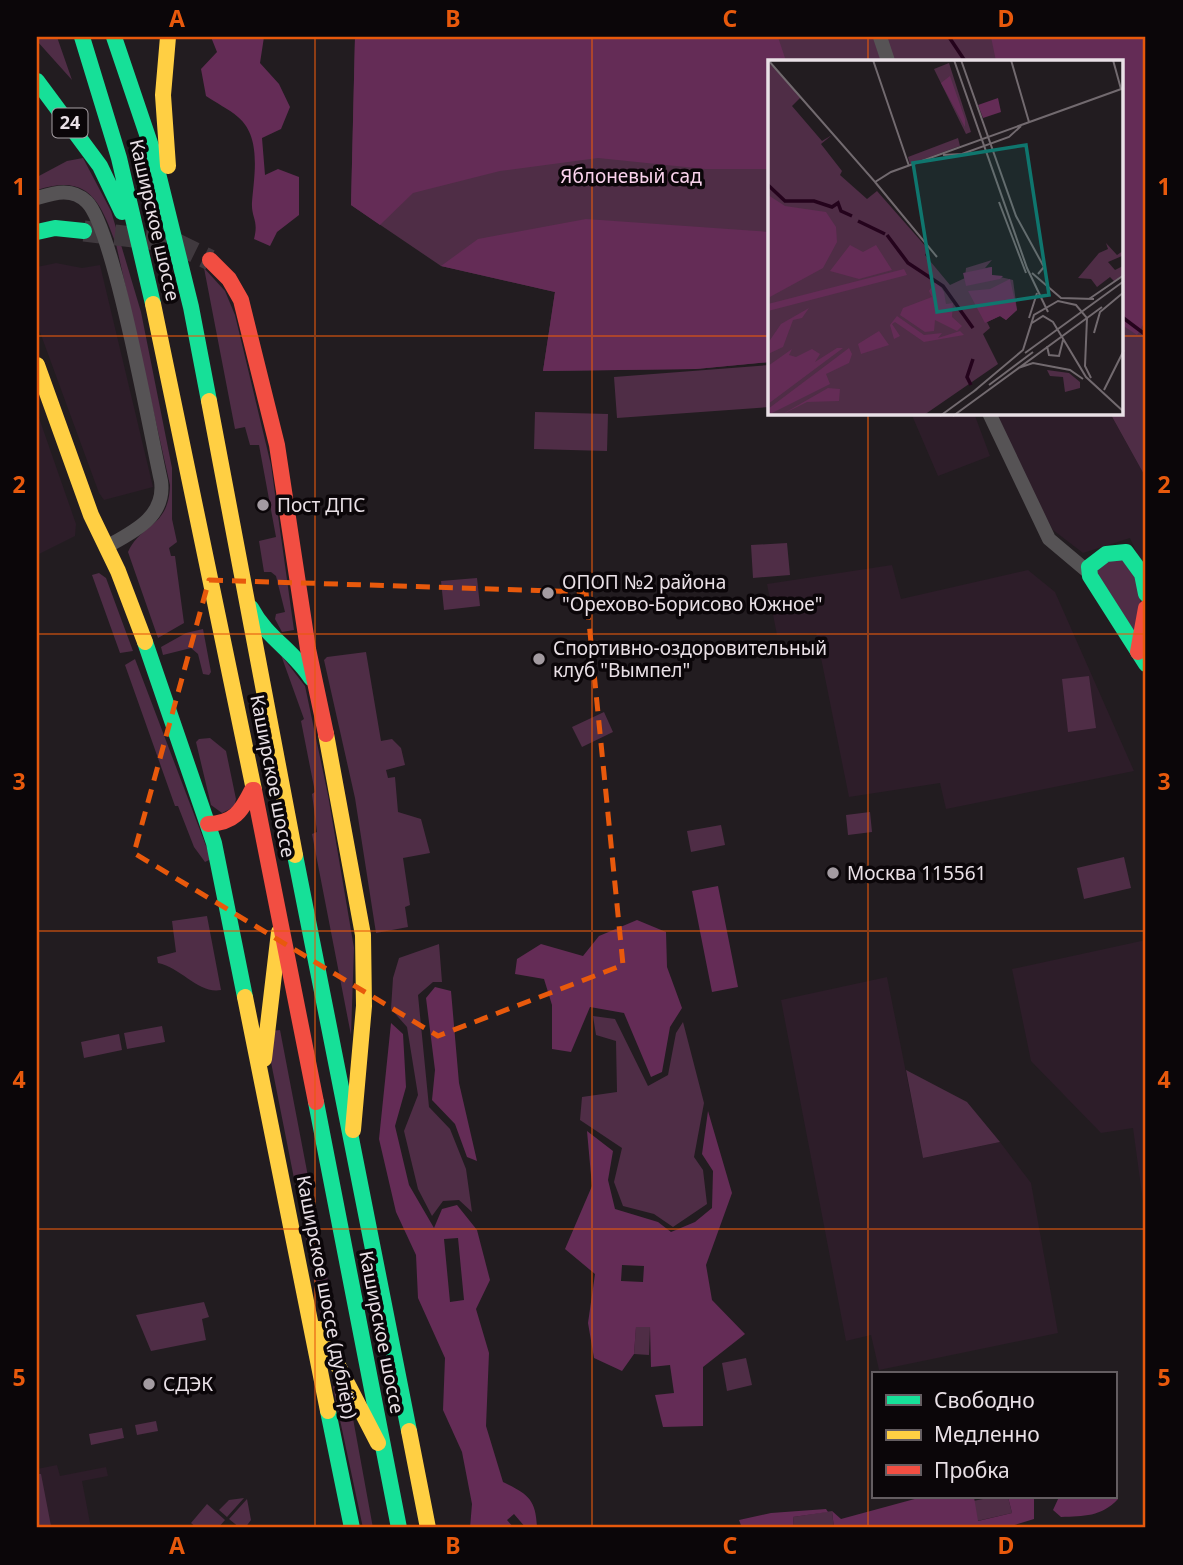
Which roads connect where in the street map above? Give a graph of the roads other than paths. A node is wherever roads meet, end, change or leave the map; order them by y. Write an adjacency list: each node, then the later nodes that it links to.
1 (82, 37): 13 (main road, Каширское шоссе)
2 (114, 37): 7 (main road, Каширское шоссе)
3 (123, 37): 7 (main road)
4 (168, 37): 12 (main road)
5 (880, 37): 6 (street)
6 (888, 60)
7 (128, 76): 12 (main road, Каширское шоссе)
8 (37, 81): 13 (main road, 24)
9 (37, 198): 17 (street)
10 (37, 230): 11 (main road)
11 (84, 232)
12 (174, 239): 19 (main road, Каширское шоссе)
13 (139, 249): 24 (main road, Каширское шоссе)
14 (210, 260): 23 (main road)
15 (37, 365): 17 (main road, Каширское шоссе (дублёр))
16 (990, 415): 18 (street)
17 (106, 547): 25 (main road, Каширское шоссе (дублёр))
18 (1087, 571): 20 (main road); 22 (main road)
19 (244, 589): 23 (main road); 28 (main road, Каширское шоссе)
20 (1146, 594)
21 (1146, 608): 22 (main road)
22 (1142, 658)
23 (316, 690): 28 (main road)
24 (252, 790): 25 (main road); 26 (main road, Каширское шоссе)
25 (208, 824): 27 (main road, Каширское шоссе (дублёр))
26 (280, 923): 27 (main road); 30 (main road, Каширское шоссе)
27 (262, 1073): 29 (main road, Каширское шоссе (дублёр))
28 (354, 1146): 33 (main road, Каширское шоссе)
29 (309, 1308): 30 (main road); 31 (main road, Каширское шоссе (дублёр))
30 (386, 1459): 32 (main road, Каширское шоссе)
31 (352, 1528)
32 (399, 1528)
33 (428, 1528)

